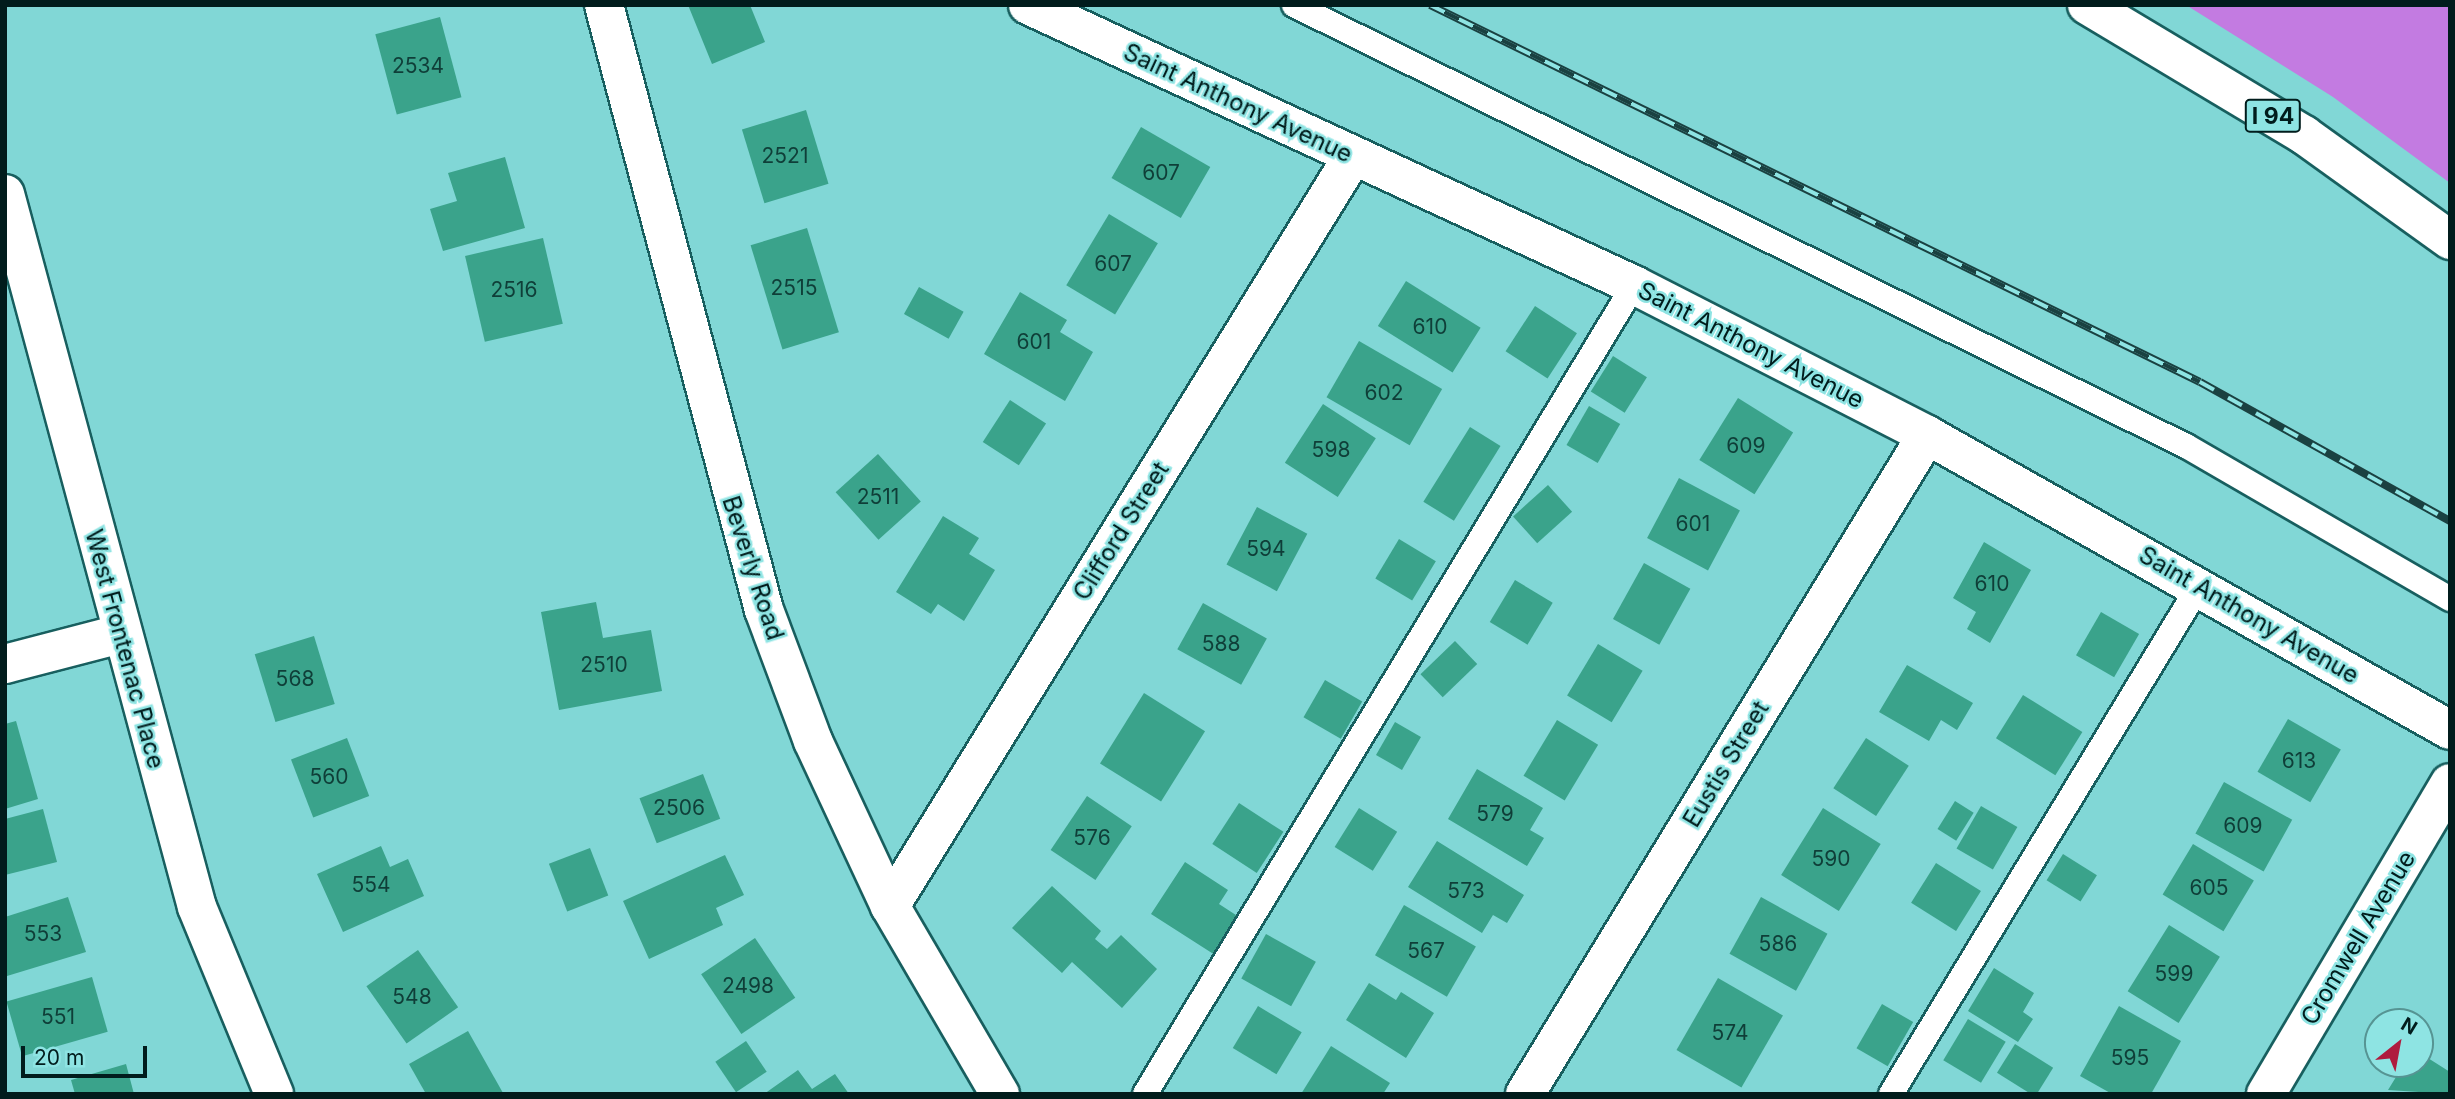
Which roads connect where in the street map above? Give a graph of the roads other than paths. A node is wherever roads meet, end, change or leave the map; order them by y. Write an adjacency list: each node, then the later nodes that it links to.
1 (604, 5): 16 (main road, Beverly Road)
2 (1028, 5): 5 (main road, Saint Anthony Avenue)
3 (1294, 5): 11 (lane)
4 (2087, 5): 7 (main road, I 94)
5 (1353, 156): 8 (main road, Saint Anthony Avenue); 16 (main road, Clifford Street)
6 (5, 194): 12 (main road, West Frontenac Place)
7 (2450, 240)
8 (1634, 285): 9 (main road, Saint Anthony Avenue); 19 (lane)
9 (1927, 435): 10 (main road, Saint Anthony Avenue); 20 (main road, Eustis Street)
10 (2199, 586): 14 (main road, Saint Anthony Avenue); 21 (lane)
11 (2450, 599)
12 (120, 634): 13 (main road); 17 (main road, West Frontenac Place)
13 (5, 664)
14 (2450, 730)
15 (2450, 783): 22 (main road, Cromwell Avenue)
16 (890, 906): 18 (main road, Beverly Road)
17 (274, 1094)
18 (1000, 1094)
19 (1146, 1094)
20 (1525, 1094)
21 (1891, 1094)
22 (2266, 1094)

